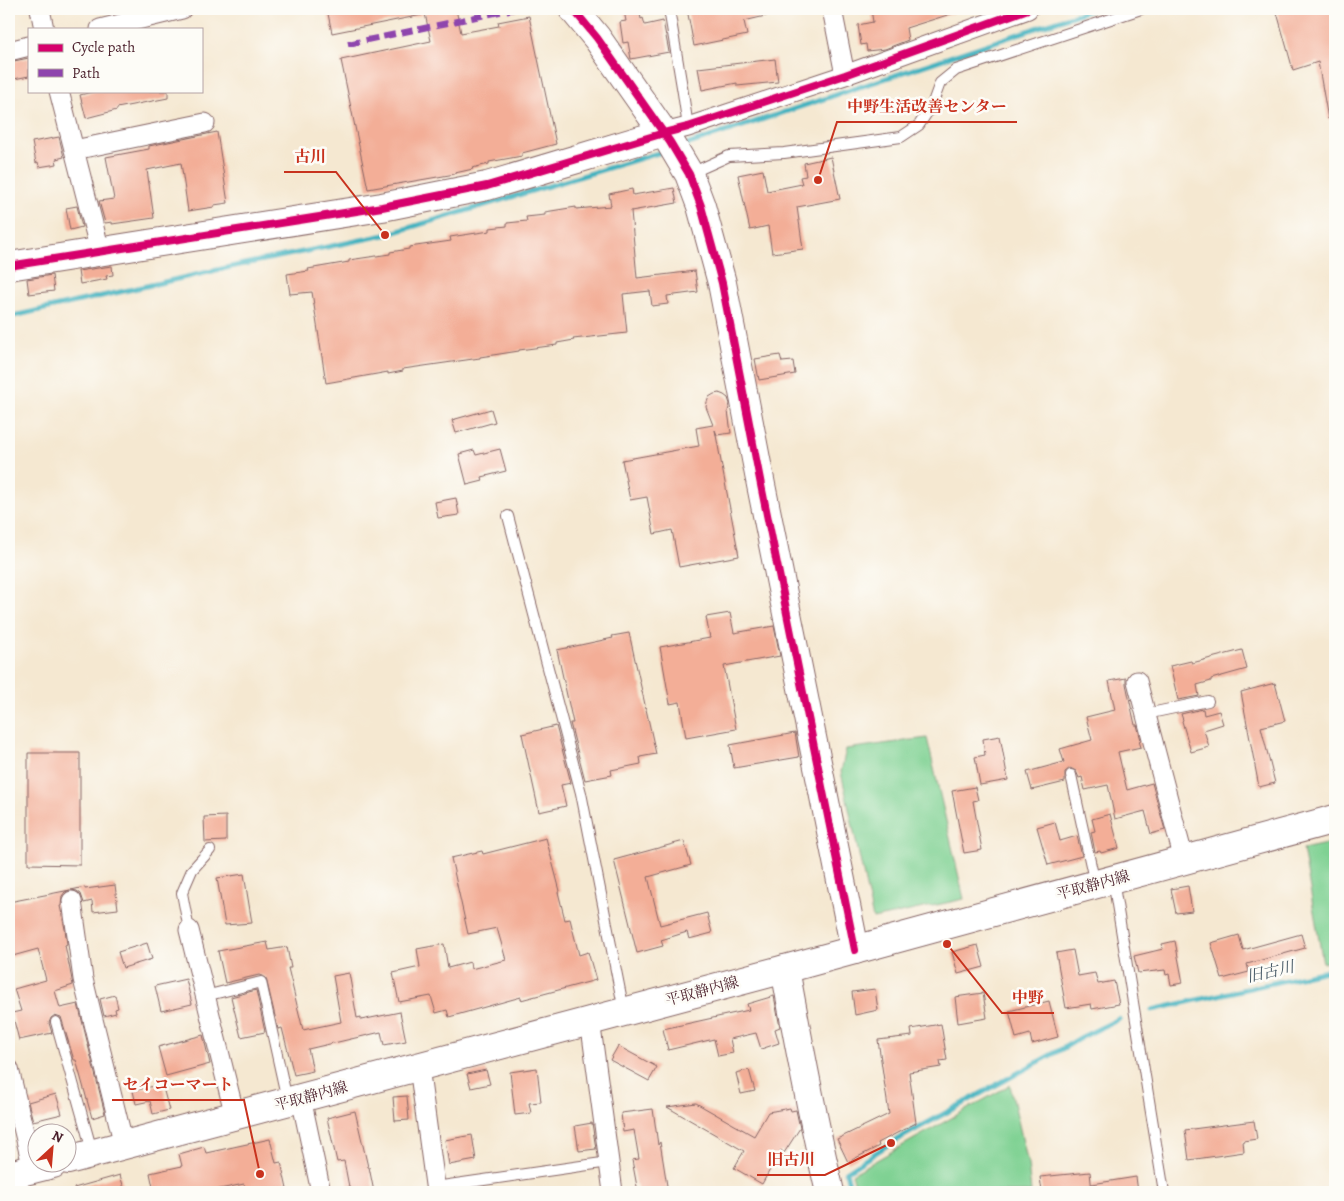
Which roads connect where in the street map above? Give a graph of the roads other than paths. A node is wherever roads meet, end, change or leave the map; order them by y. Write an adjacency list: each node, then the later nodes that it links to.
1 (40, 9): 8 (street)
2 (182, 9): 9 (street)
3 (573, 9): 15 (street)
4 (669, 9): 15 (lane)
5 (832, 9): 12 (street)
6 (1028, 9): 12 (street)
7 (1141, 9): 17 (lane)
8 (44, 28)
9 (104, 28)
10 (28, 46): 11 (street)
11 (9, 52)
12 (846, 75): 15 (street)
13 (59, 92): 16 (street)
14 (204, 122): 16 (street)
15 (676, 130): 17 (street); 18 (street)
16 (74, 150): 18 (street)
17 (684, 165): 31 (street)
18 (100, 251): 19 (street)
19 (9, 266)
20 (508, 516): 34 (lane)
21 (1137, 681): 23 (street)
22 (1208, 701): 23 (lane)
23 (1146, 714): 27 (street)
24 (1071, 775): 28 (lane)
25 (1335, 819): 27 (street, 平取静内線)
26 (210, 850): 30 (lane)
27 (1184, 860): 28 (street, 平取静内線)
28 (1104, 881): 31 (street, 平取静内線); 49 (lane)
29 (72, 901): 41 (street)
30 (189, 930): 33 (street)
31 (855, 950): 32 (street, 平取静内線)
32 (785, 969): 34 (street, 平取静内線); 48 (street)
33 (206, 996): 39 (lane); 40 (street)
34 (624, 1012): 35 (street, 平取静内線)
35 (590, 1020): 37 (street, 平取静内線); 44 (street)
36 (56, 1022): 43 (lane)
37 (419, 1067): 39 (street, 平取静内線); 45 (street)
38 (9, 1069): 42 (street)
39 (294, 1100): 40 (street, 平取静内線); 46 (street)
40 (235, 1116): 41 (street, 平取静内線)
41 (124, 1145): 43 (street, 平取静内線)
42 (28, 1152)
43 (80, 1157)
44 (609, 1162): 45 (lane); 47 (street)
45 (436, 1189)
46 (321, 1192)
47 (614, 1192)
48 (830, 1192)
49 (1164, 1192)

